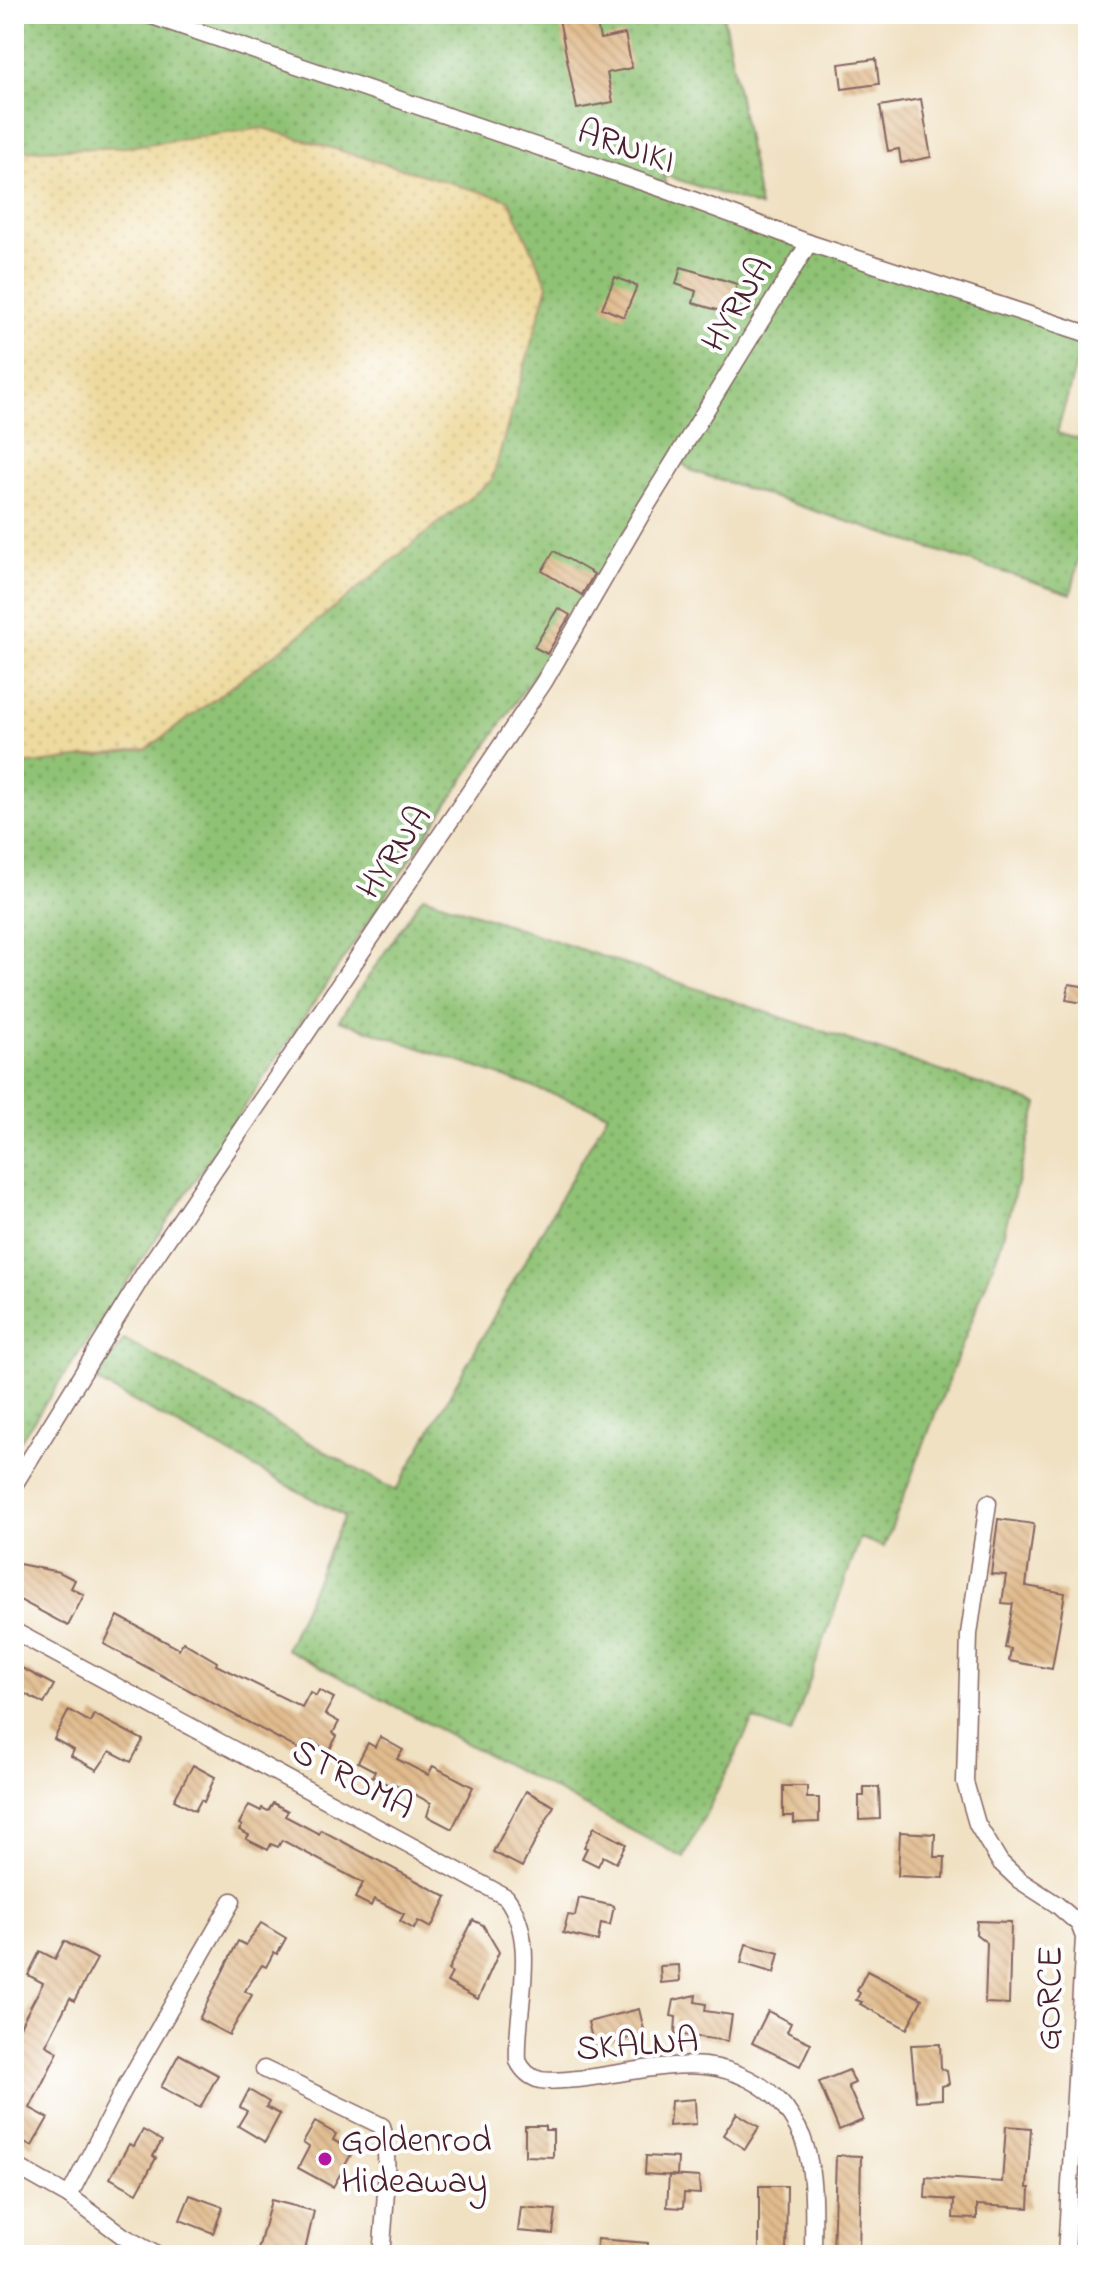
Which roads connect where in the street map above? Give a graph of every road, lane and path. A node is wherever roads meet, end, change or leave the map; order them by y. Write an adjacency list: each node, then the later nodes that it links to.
1 (146, 14): 2 (street, ARNIKI)
2 (809, 243): 3 (street, ARNIKI); 4 (street, HYRNA)
3 (1088, 334)
4 (14, 1485)
5 (988, 1503): 15 (street, GORCE)
6 (14, 1631): 9 (street, STROMA)
7 (232, 1901): 11 (street)
8 (264, 2069): 13 (street)
9 (522, 2070): 14 (street, SKALNA)
10 (14, 2165): 11 (street)
11 (69, 2196): 12 (street)
12 (157, 2255)
13 (381, 2255)
14 (813, 2255)
15 (1066, 2255)

